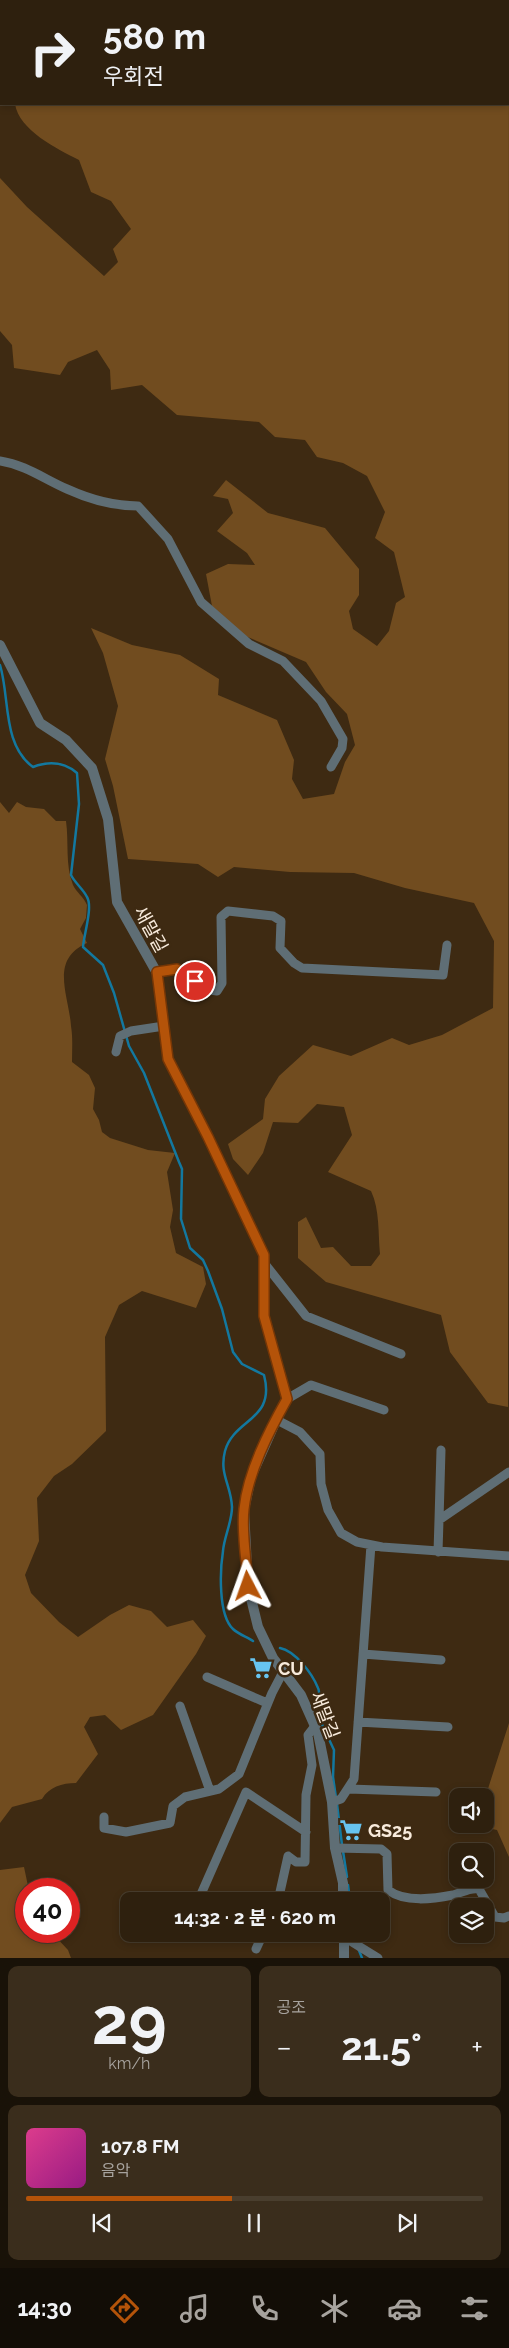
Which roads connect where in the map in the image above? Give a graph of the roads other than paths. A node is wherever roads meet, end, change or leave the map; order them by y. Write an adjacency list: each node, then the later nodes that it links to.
1 (0, 461): 3 (street)
2 (0, 645): 5 (street, 새말길)
3 (331, 767)
4 (447, 945): 5 (street)
5 (157, 972): 6 (street, 새말길)
6 (164, 1026): 7 (street); 8 (street, 새말길)
7 (116, 1052)
8 (265, 1264): 9 (street); 10 (street, 새말길)
9 (401, 1354)
10 (287, 1399): 11 (street); 12 (street, 새말길)
11 (384, 1410)
12 (277, 1420): 16 (street); 21 (street, 새말길)
13 (441, 1450): 15 (street)
14 (509, 1472): 15 (street)
15 (439, 1520): 17 (street)
16 (371, 1545): 17 (street); 19 (street)
17 (438, 1552): 18 (street)
18 (509, 1556)
19 (363, 1654): 20 (street); 25 (street)
20 (441, 1660)
21 (283, 1672): 23 (street); 26 (street, 새말길)
22 (207, 1677): 23 (street)
23 (267, 1703): 29 (street)
24 (180, 1706): 29 (street)
25 (358, 1722): 27 (street); 28 (street)
26 (315, 1726): 31 (street, 새말길); 33 (street)
27 (448, 1727)
28 (348, 1789): 30 (street); 31 (street)
29 (210, 1791): 32 (street)
30 (436, 1792)
31 (335, 1801): 34 (street, 새말길)
32 (104, 1817)
33 (306, 1832): 35 (street); 36 (street)
34 (335, 1848): 37 (street, 새말길); 38 (street)
35 (202, 1892)
36 (280, 1892)
37 (343, 1892)
38 (509, 1916)
39 (259, 1942): 42 (street)
40 (344, 1942): 43 (street)
41 (353, 1942): 44 (street)
42 (256, 1949)
43 (344, 1958)
44 (378, 1958)

